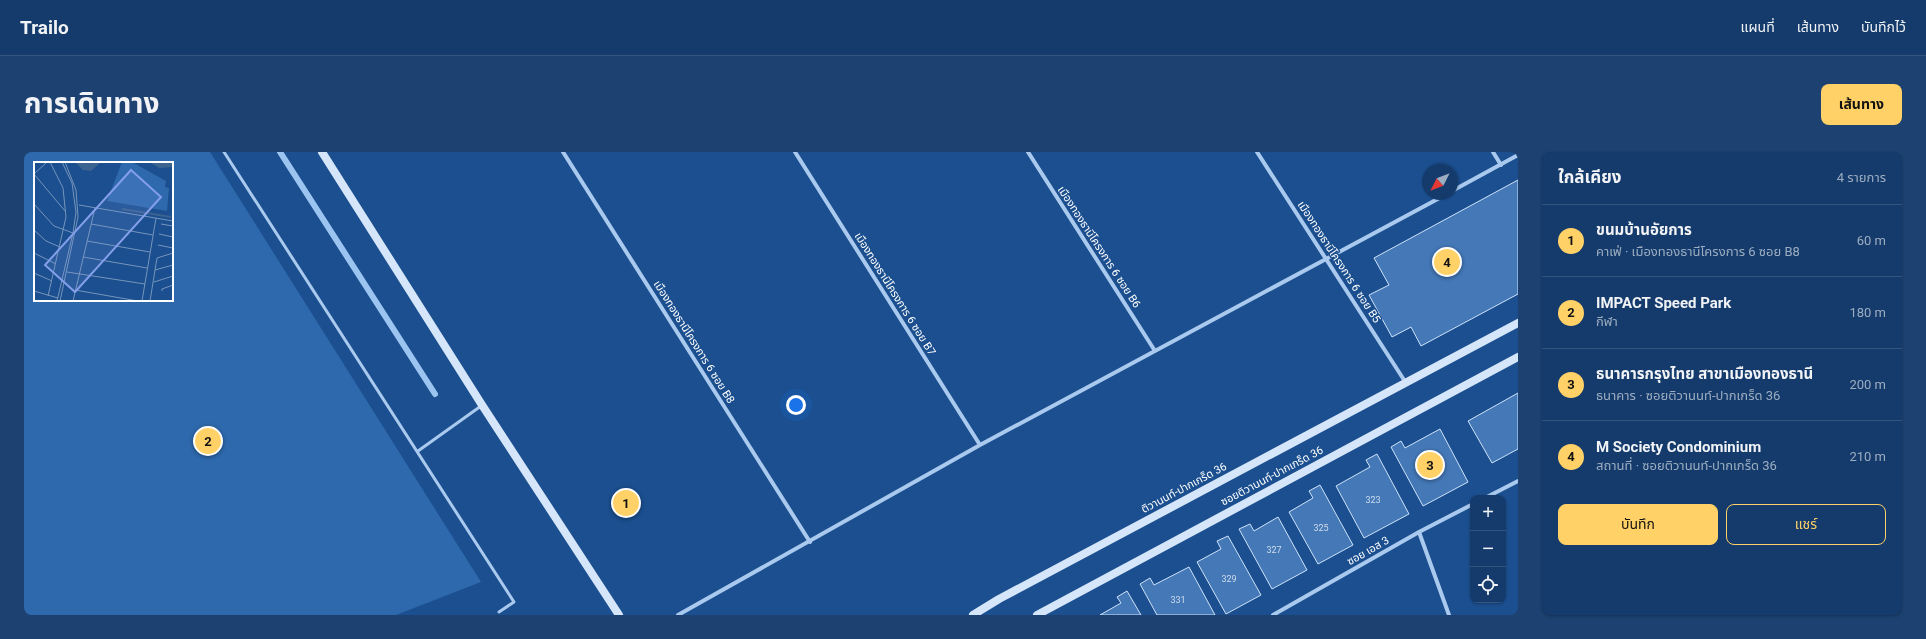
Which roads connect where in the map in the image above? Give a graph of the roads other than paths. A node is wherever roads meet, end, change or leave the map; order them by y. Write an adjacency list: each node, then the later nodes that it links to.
1 (224, 152): 19 (lane)
2 (322, 152): 17 (street)
3 (563, 152): 24 (street, เมืองทองธานีโครงการ 6 ซอย B8)
4 (795, 152): 18 (street, เมืองทองธานีโครงการ 6 ซอย B7)
5 (1028, 152): 14 (street, เมืองทองธานีโครงการ 6 ซอย B6)
6 (1257, 152): 12 (street, เมืองทองธานีโครงการ 6 ซอย B5)
7 (1493, 152): 9 (street)
8 (1518, 155): 9 (street)
9 (1501, 164): 10 (street)
10 (1458, 188)
11 (1436, 200): 12 (street)
12 (1327, 260): 14 (street); 16 (street, เมืองทองธานีโครงการ 6 ซอย B5)
13 (1518, 323): 16 (street)
14 (1155, 351): 18 (street)
15 (1518, 357): 29 (street, ซอยติวานนท์-ปากเกร็ด 36)
16 (1406, 383): 28 (street, ติวานนท์-ปากเกร็ด 36)
17 (482, 405): 19 (lane); 26 (street)
18 (980, 445): 24 (street)
19 (418, 451): 25 (lane)
20 (1518, 480): 21 (street)
21 (1490, 495)
22 (1470, 506): 23 (street, ซอย เอส 3)
23 (1418, 532): 30 (street, ซอย เอส 3); 31 (street)
24 (810, 542): 27 (street)
25 (499, 612)
26 (619, 615)
27 (678, 615)
28 (974, 615)
29 (1037, 615)
30 (1273, 615)
31 (1449, 615)

